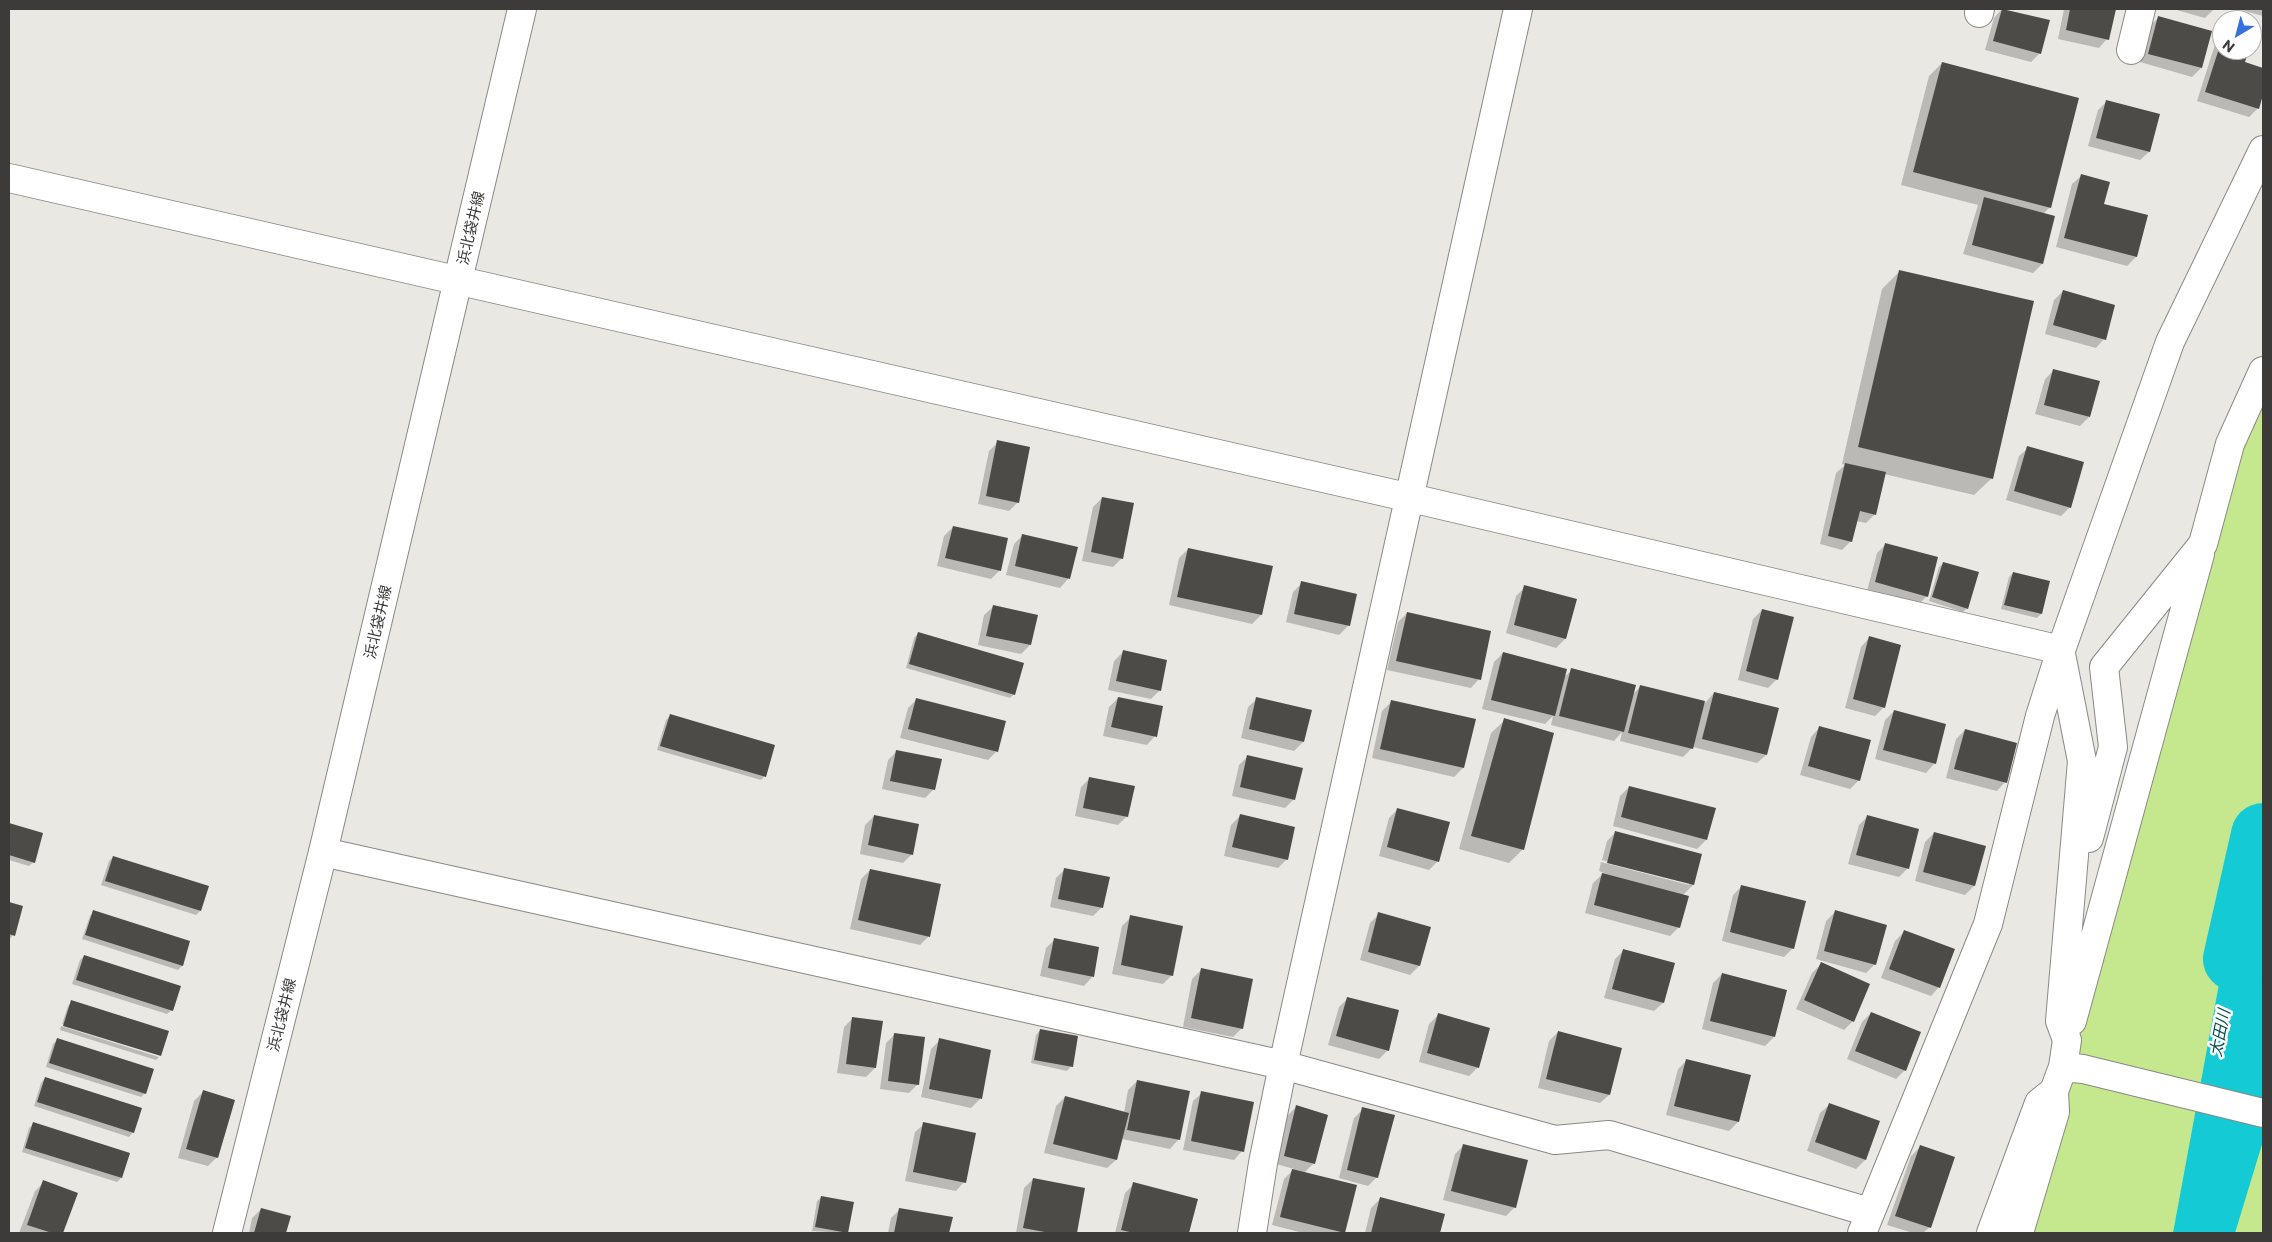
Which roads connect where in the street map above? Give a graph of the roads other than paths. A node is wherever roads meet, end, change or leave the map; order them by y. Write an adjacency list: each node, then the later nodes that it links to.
1 (522, 9): 7 (street, 浜北袋井線)
2 (1518, 9): 9 (street)
3 (2141, 9): 4 (street)
4 (2131, 50)
5 (2263, 150): 11 (street)
6 (9, 178): 7 (street)
7 (459, 280): 9 (street); 12 (street, 浜北袋井線)
8 (2263, 371): 10 (street)
9 (1411, 498): 11 (street); 15 (street)
10 (2203, 544): 13 (street); 14 (street)
11 (2061, 650): 13 (street); 18 (street)
12 (323, 852): 15 (street); 19 (street, 浜北袋井線)
13 (2069, 911): 14 (street)
14 (2067, 1040): 16 (street)
15 (1283, 1065): 18 (street); 20 (street)
16 (2067, 1076): 17 (street); 21 (street); 22 (street)
17 (2263, 1113)
18 (1865, 1222)
19 (227, 1233)
20 (1252, 1233)
21 (1991, 1233)
22 (2019, 1233)

